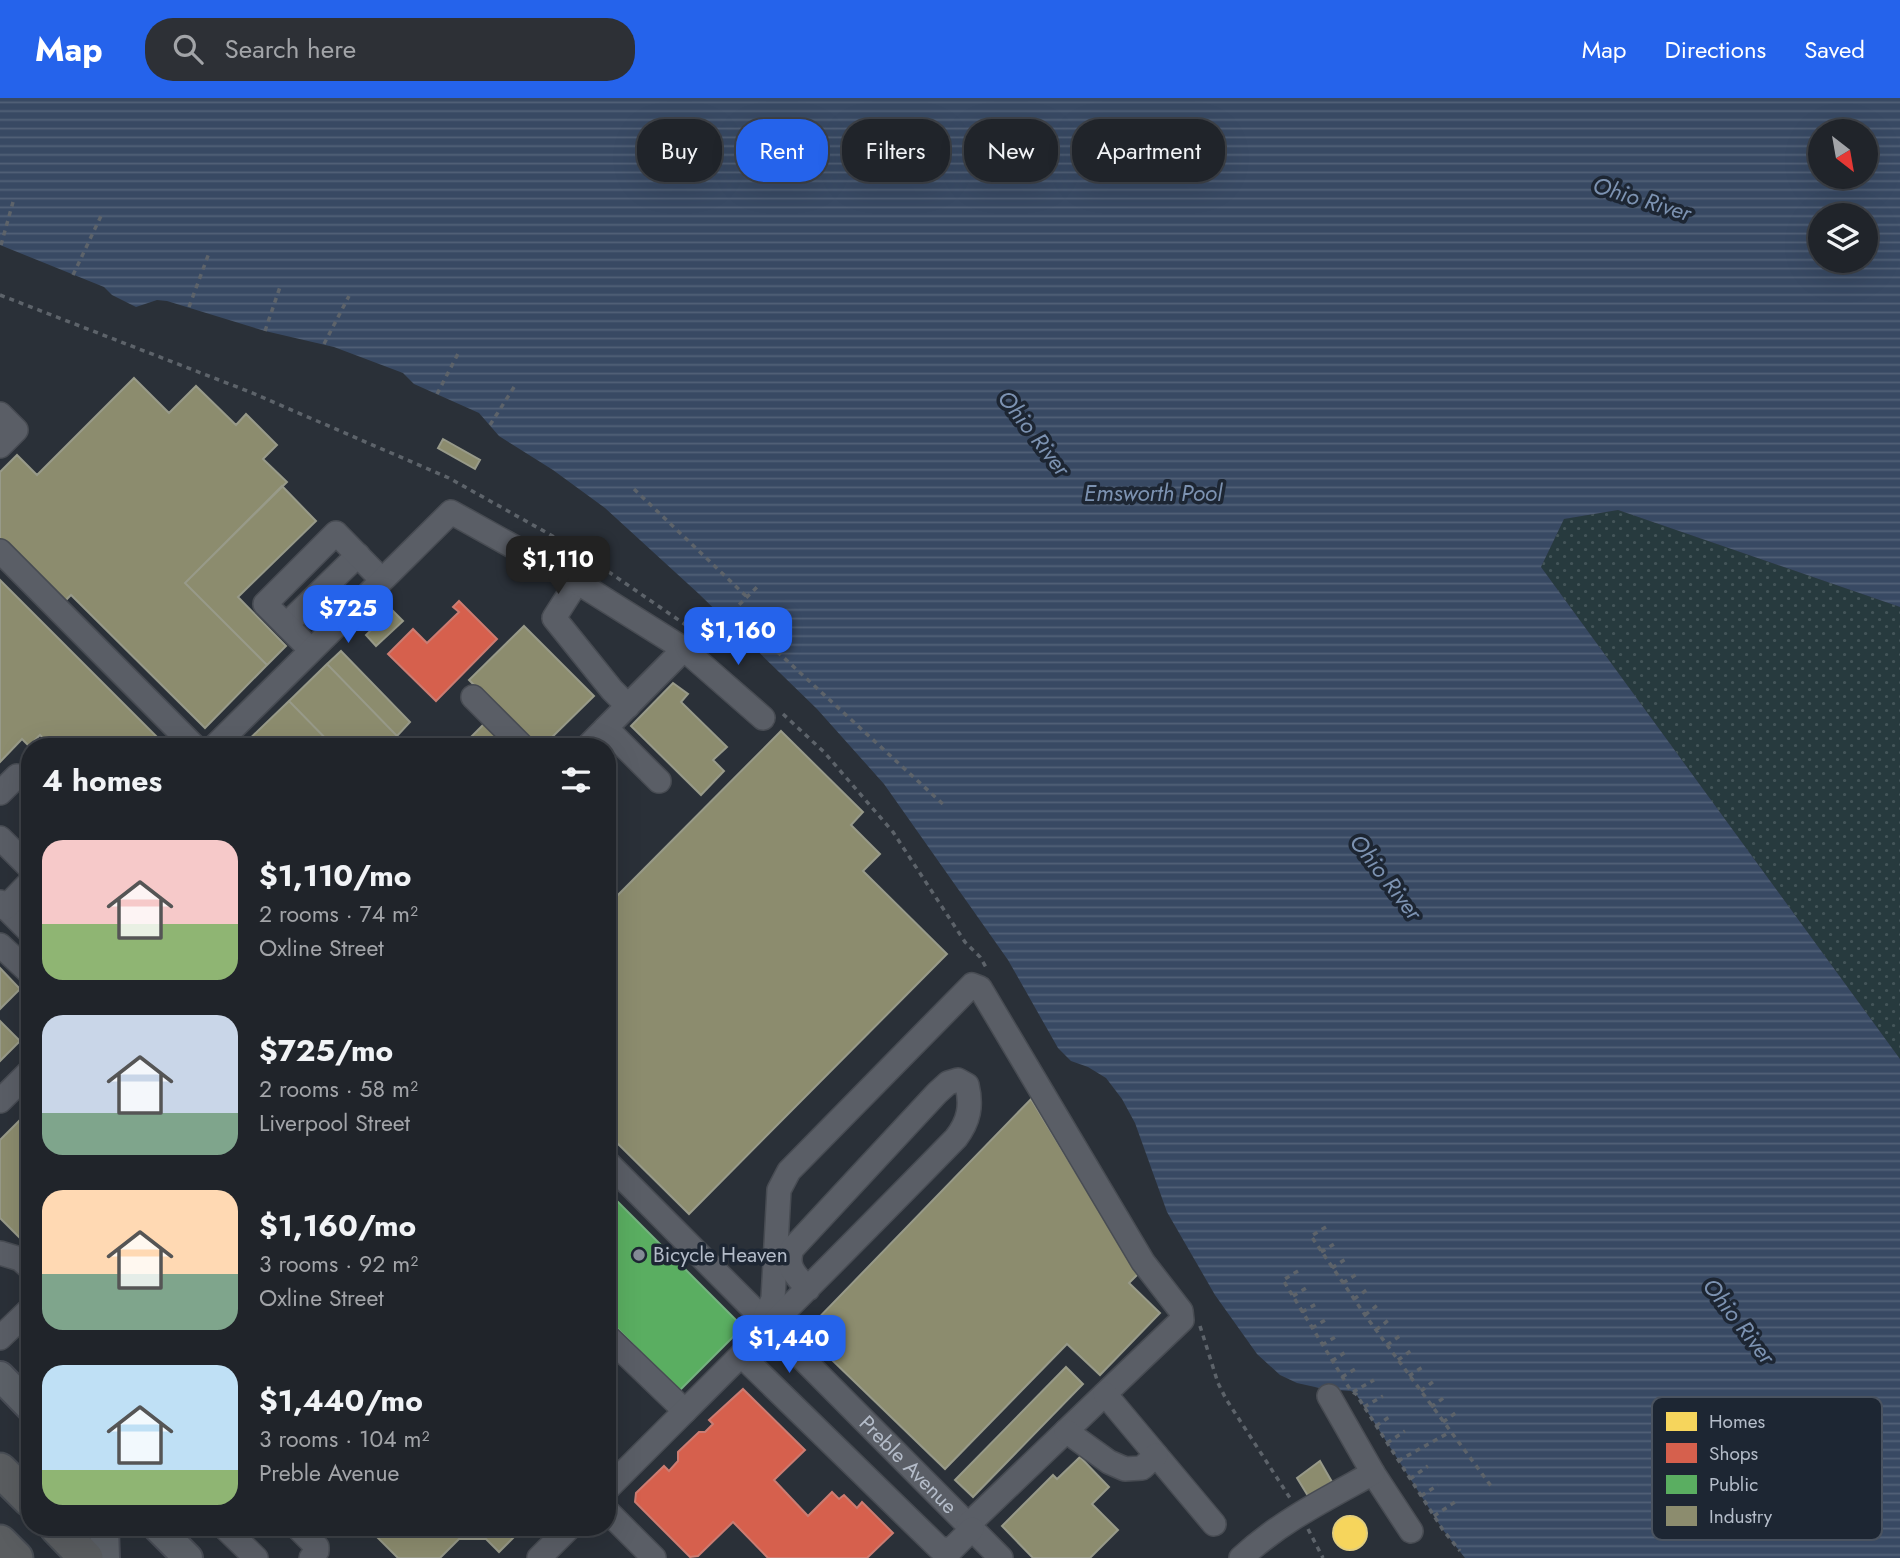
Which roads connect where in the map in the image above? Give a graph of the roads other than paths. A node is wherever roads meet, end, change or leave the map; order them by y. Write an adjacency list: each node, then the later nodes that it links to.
1 (0, 414): 2 (street)
2 (0, 446)
3 (0, 551): 14 (street)
4 (358, 555): 5 (street); 7 (street); 7 (street)
5 (383, 580): 6 (street); 9 (street)
6 (577, 582): 8 (street); 11 (street)
7 (286, 625): 9 (street)
8 (687, 638): 11 (street); 12 (street)
9 (311, 650): 15 (street)
10 (473, 697): 16 (street)
11 (628, 706): 13 (street)
12 (763, 718)
13 (606, 728): 17 (street); 19 (street)
14 (186, 738)
15 (223, 738)
16 (514, 738)
17 (596, 738)
18 (21, 777): 20 (street)
19 (659, 781)
20 (0, 793)
21 (1, 842): 22 (street)
22 (21, 860)
23 (21, 890): 24 (street)
24 (3, 905): 25 (street)
25 (21, 923)
26 (0, 946): 27 (street)
27 (21, 965)
28 (21, 1080): 29 (street)
29 (0, 1101)
30 (616, 1171): 35 (street, Preble Avenue)
31 (0, 1253): 32 (street)
32 (21, 1260)
33 (808, 1289): 33 (street); 35 (street)
34 (21, 1318): 36 (street)
35 (767, 1323): 38 (street); 40 (street); 52 (street, Preble Avenue)
36 (0, 1338)
37 (616, 1345): 43 (street)
38 (742, 1356): 43 (street); 52 (street)
39 (0, 1376): 42 (main road)
40 (1105, 1394): 44 (street); 45 (street)
41 (1329, 1396): 47 (street)
42 (21, 1398)
43 (685, 1411): 48 (street)
44 (1066, 1431): 45 (street); 52 (street)
45 (1156, 1455): 51 (street)
46 (0, 1470): 49 (highway)
47 (1373, 1473): 53 (street); 68 (street)
48 (616, 1480)
49 (21, 1491)
50 (616, 1520): 66 (street)
51 (1214, 1524)
52 (970, 1527): 67 (street, Preble Avenue)
53 (1411, 1531)
54 (105, 1536): 61 (main road)
55 (166, 1536): 62 (main road)
56 (233, 1536): 63 (street)
57 (306, 1536): 64 (street)
58 (561, 1536): 65 (street)
59 (0, 1542): 60 (highway)
60 (16, 1558)
61 (104, 1558)
62 (188, 1558)
63 (256, 1558)
64 (311, 1558)
65 (539, 1558)
66 (654, 1558)
67 (1001, 1558)
68 (1241, 1558)

